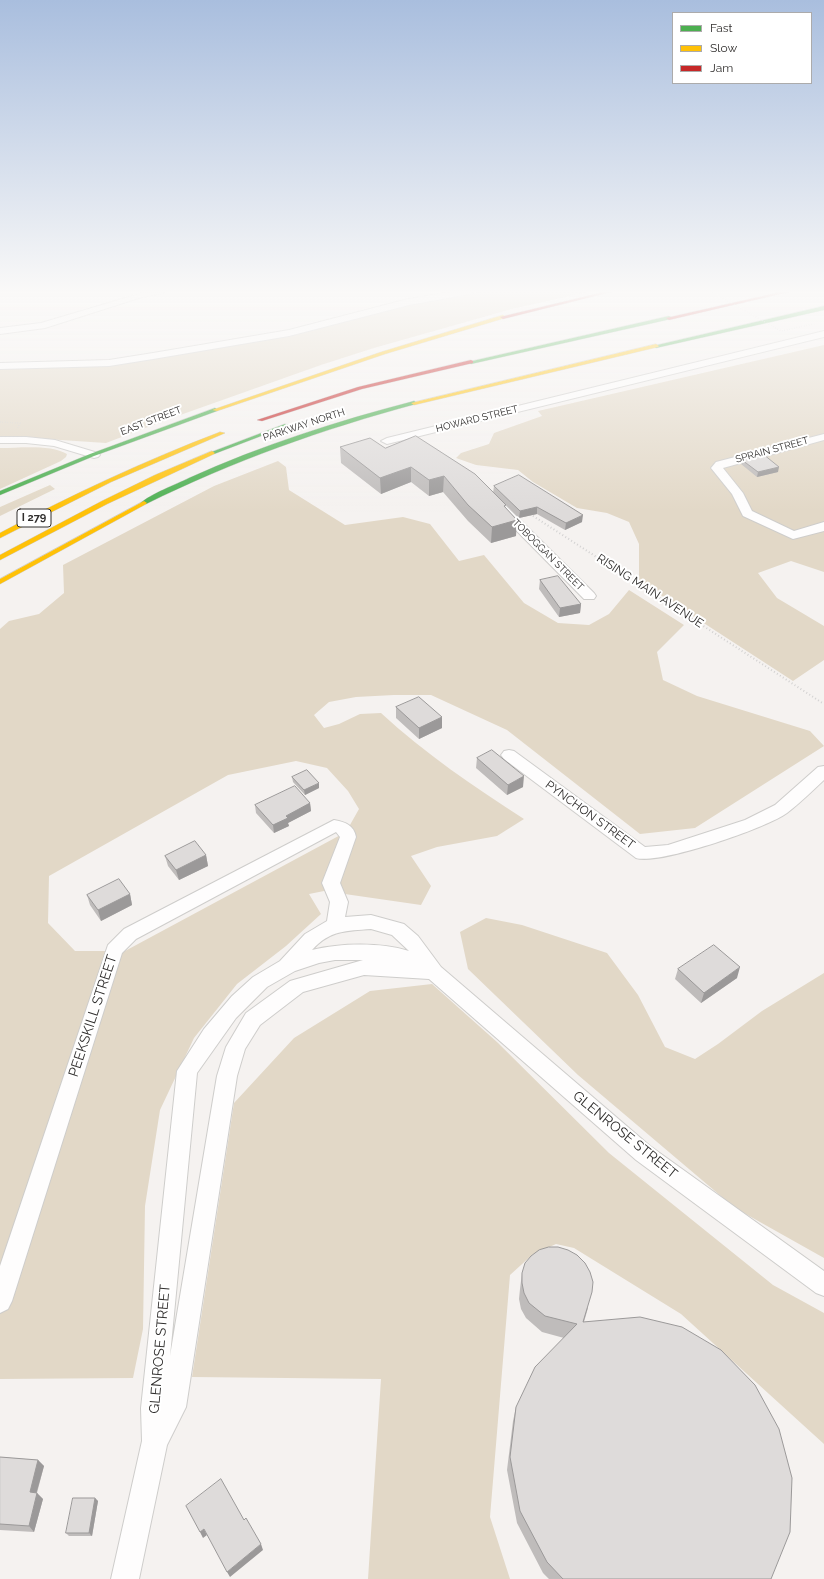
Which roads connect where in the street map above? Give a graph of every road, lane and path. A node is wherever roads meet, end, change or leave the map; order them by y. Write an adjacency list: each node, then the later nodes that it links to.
1 (44, 365): 6 (street)
2 (347, 365): 15 (main road, EAST STREET)
3 (461, 365): 8 (main road, PARKWAY NORTH)
4 (571, 365): 22 (main road, PARKWAY NORTH)
5 (699, 365): 10 (street, HOWARD STREET)
6 (0, 366)
7 (298, 422): 21 (main road)
8 (252, 423)
9 (231, 430): 20 (main road, I 279)
10 (405, 437): 13 (street, HOWARD STREET); 14 (street)
11 (824, 437): 19 (street, SPRAIN STREET)
12 (0, 440): 15 (street)
13 (387, 441)
14 (418, 445)
15 (94, 455): 16 (main road, EAST STREET)
16 (0, 493)
17 (491, 498): 23 (street, TOBOGGAN STREET)
18 (528, 512): 24 (path, RISING MAIN AVENUE)
19 (824, 526)
20 (0, 536)
21 (0, 558)
22 (0, 582)
23 (589, 596)
24 (824, 704)
25 (509, 755): 26 (street, PYNCHON STREET)
26 (824, 771)
27 (335, 925): 28 (street); 29 (street); 31 (street, PEEKSKILL STREET)
28 (287, 965): 29 (street, GLENROSE STREET); 32 (street, GLENROSE STREET)
29 (435, 973): 30 (street, GLENROSE STREET); 32 (street, GLENROSE STREET)
30 (824, 1285)
31 (0, 1301)
32 (155, 1441): 33 (street)
33 (125, 1579)

